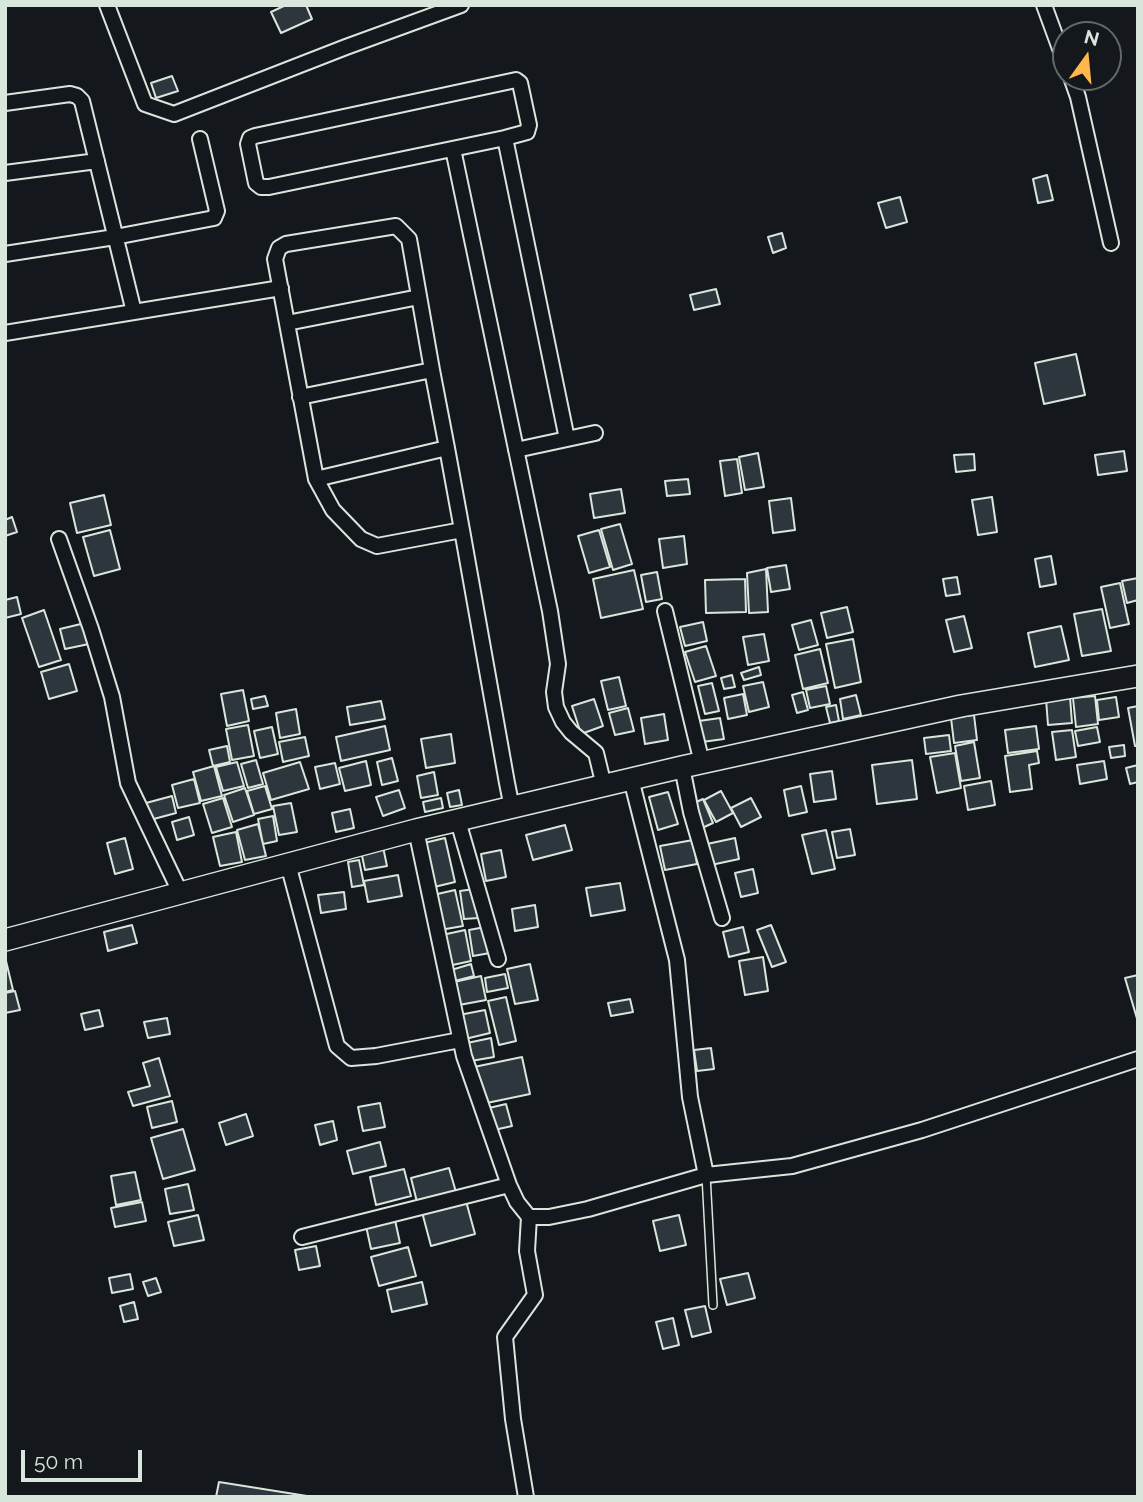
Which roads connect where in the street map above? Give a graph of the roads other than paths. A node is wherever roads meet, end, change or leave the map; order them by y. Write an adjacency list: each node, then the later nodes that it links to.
1 (107, 5): 2 (street)
2 (461, 5)
3 (1044, 5): 4 (street)
4 (1052, 27)
5 (1076, 91): 13 (street)
6 (5, 103): 10 (street)
7 (505, 138): 9 (street); 9 (street); 23 (street)
8 (200, 139): 12 (street)
9 (453, 149): 25 (street)
10 (97, 161): 11 (street); 12 (street)
11 (5, 173)
12 (116, 236): 14 (street); 17 (street)
13 (1111, 243)
14 (5, 254)
15 (281, 288): 16 (street); 17 (street); 18 (street)
16 (419, 297): 18 (street); 20 (street)
17 (134, 312): 19 (street)
18 (287, 323): 21 (street)
19 (5, 333)
20 (432, 370): 21 (street); 24 (street)
21 (300, 397): 26 (street)
22 (595, 433): 23 (street)
23 (567, 439): 25 (street)
24 (447, 449): 26 (street); 27 (street)
25 (516, 450): 33 (street)
26 (316, 480): 27 (street)
27 (462, 530): 34 (street)
28 (59, 539): 38 (street)
29 (665, 611): 31 (street)
30 (1138, 676): 31 (street)
31 (692, 765): 32 (street); 39 (street)
32 (631, 779): 33 (street); 44 (street)
33 (604, 786): 34 (street)
34 (512, 808): 35 (street)
35 (458, 821): 36 (street); 41 (street)
36 (416, 830): 37 (street); 42 (street)
37 (288, 864): 38 (street); 42 (street)
38 (180, 892): 40 (street)
39 (722, 918)
40 (5, 940)
41 (498, 959)
42 (460, 1040): 45 (street)
43 (1138, 1059): 44 (street)
44 (706, 1175): 46 (street); 48 (lane)
45 (509, 1185): 46 (street); 47 (street)
46 (529, 1217): 49 (street)
47 (302, 1237)
48 (713, 1305)
49 (526, 1497)

